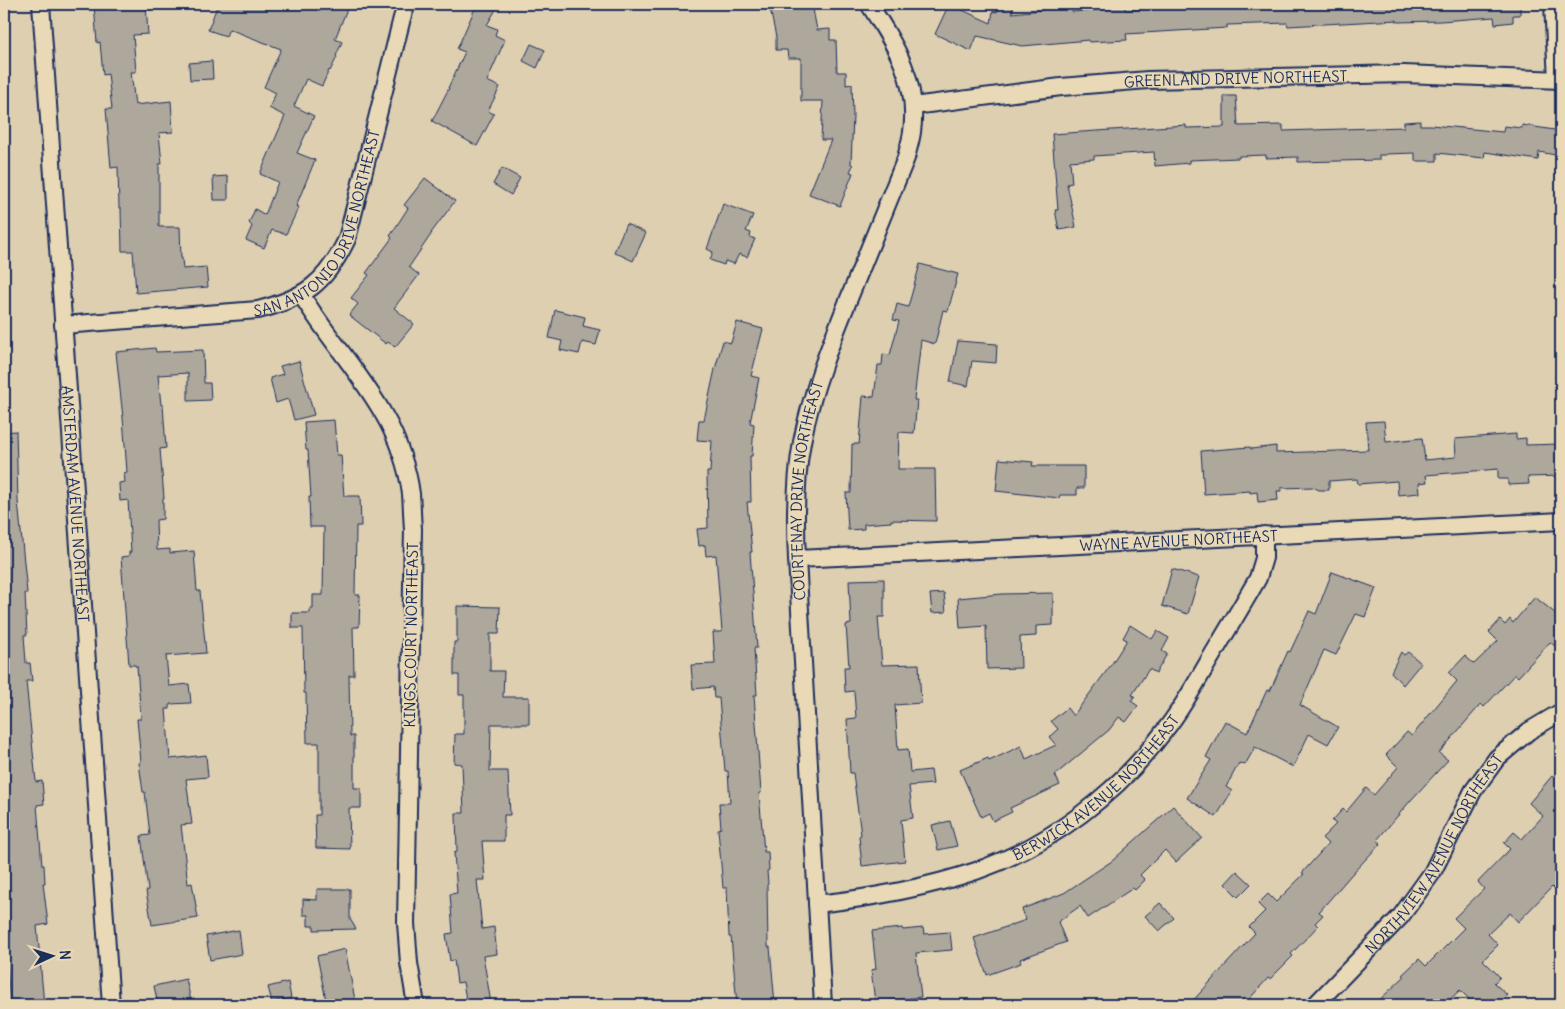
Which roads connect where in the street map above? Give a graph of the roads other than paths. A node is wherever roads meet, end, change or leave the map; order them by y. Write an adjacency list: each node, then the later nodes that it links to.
1 (41, 4): 8 (street, AMSTERDAM AVENUE NORTHEAST)
2 (407, 4): 7 (street, SAN ANTONIO DRIVE NORTHEAST)
3 (870, 4): 6 (street, COURTENAY DRIVE NORTHEAST)
4 (1553, 4): 5 (street)
5 (1559, 80): 6 (street, GREENLAND DRIVE NORTHEAST)
6 (914, 106): 11 (street, COURTENAY DRIVE NORTHEAST)
7 (301, 294): 8 (street, SAN ANTONIO DRIVE NORTHEAST); 15 (street, KINGS COURT NORTHEAST)
8 (63, 325): 14 (street, AMSTERDAM AVENUE NORTHEAST)
9 (1561, 521): 10 (street, WAYNE AVENUE NORTHEAST)
10 (1264, 535): 11 (street, WAYNE AVENUE NORTHEAST); 13 (street, BERWICK AVENUE NORTHEAST)
11 (797, 559): 13 (street, COURTENAY DRIVE NORTHEAST)
12 (1561, 712): 17 (street, NORTHVIEW AVENUE NORTHEAST)
13 (817, 904): 16 (street, COURTENAY DRIVE NORTHEAST)
14 (111, 1005)
15 (416, 1005)
16 (823, 1005)
17 (1315, 1005)

